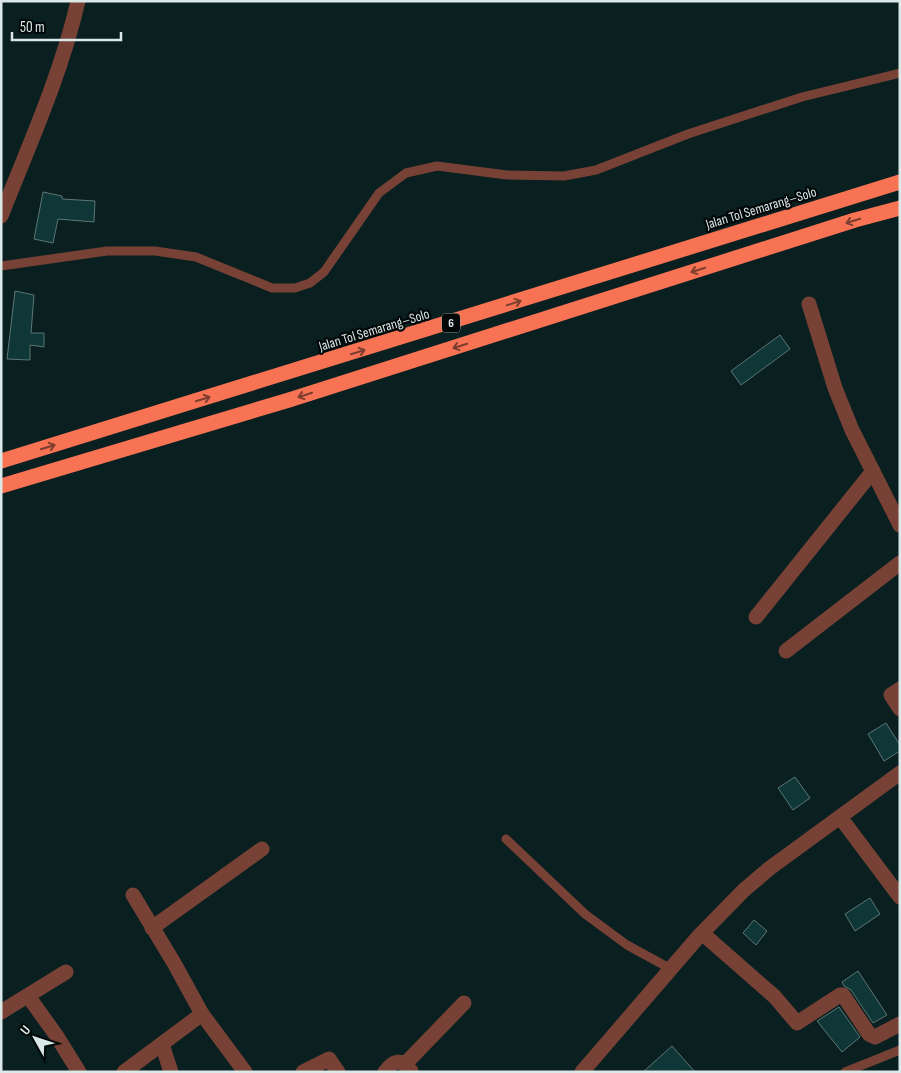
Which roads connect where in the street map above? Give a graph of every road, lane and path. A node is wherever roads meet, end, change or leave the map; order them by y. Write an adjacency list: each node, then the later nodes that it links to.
1 (78, 1): 5 (street)
2 (900, 73): 6 (lane)
3 (900, 182): 8 (highway, Jalan Tol Semarang–Solo / 6, one-way to 3)
4 (900, 208): 10 (highway, 6, one-way to 10)
5 (1, 216)
6 (1, 266)
7 (809, 304): 9 (street)
8 (1, 461)
9 (873, 471): 11 (street); 13 (street)
10 (1, 486)
11 (900, 525)
12 (900, 563): 14 (street)
13 (756, 617)
14 (786, 651)
15 (900, 689): 16 (street)
16 (900, 709)
17 (900, 773): 18 (street)
18 (840, 817): 22 (street); 24 (street)
19 (506, 839): 25 (lane)
20 (262, 849): 23 (street)
21 (133, 895): 23 (street)
22 (900, 897)
23 (152, 928): 30 (street)
24 (702, 933): 25 (street); 31 (street)
25 (671, 969): 42 (street)
26 (66, 972): 27 (street)
27 (28, 996): 29 (street); 35 (street)
28 (464, 1003): 34 (street)
29 (1, 1012)
30 (202, 1014): 32 (street); 38 (street)
31 (900, 1024)
32 (162, 1044): 36 (street); 37 (street)
33 (900, 1050): 43 (lane)
34 (408, 1068): 41 (street)
35 (79, 1072)
36 (124, 1072)
37 (171, 1072)
38 (245, 1072)
39 (303, 1072): 40 (street)
40 (338, 1072)
41 (385, 1072)
42 (582, 1072)
43 (845, 1072)

